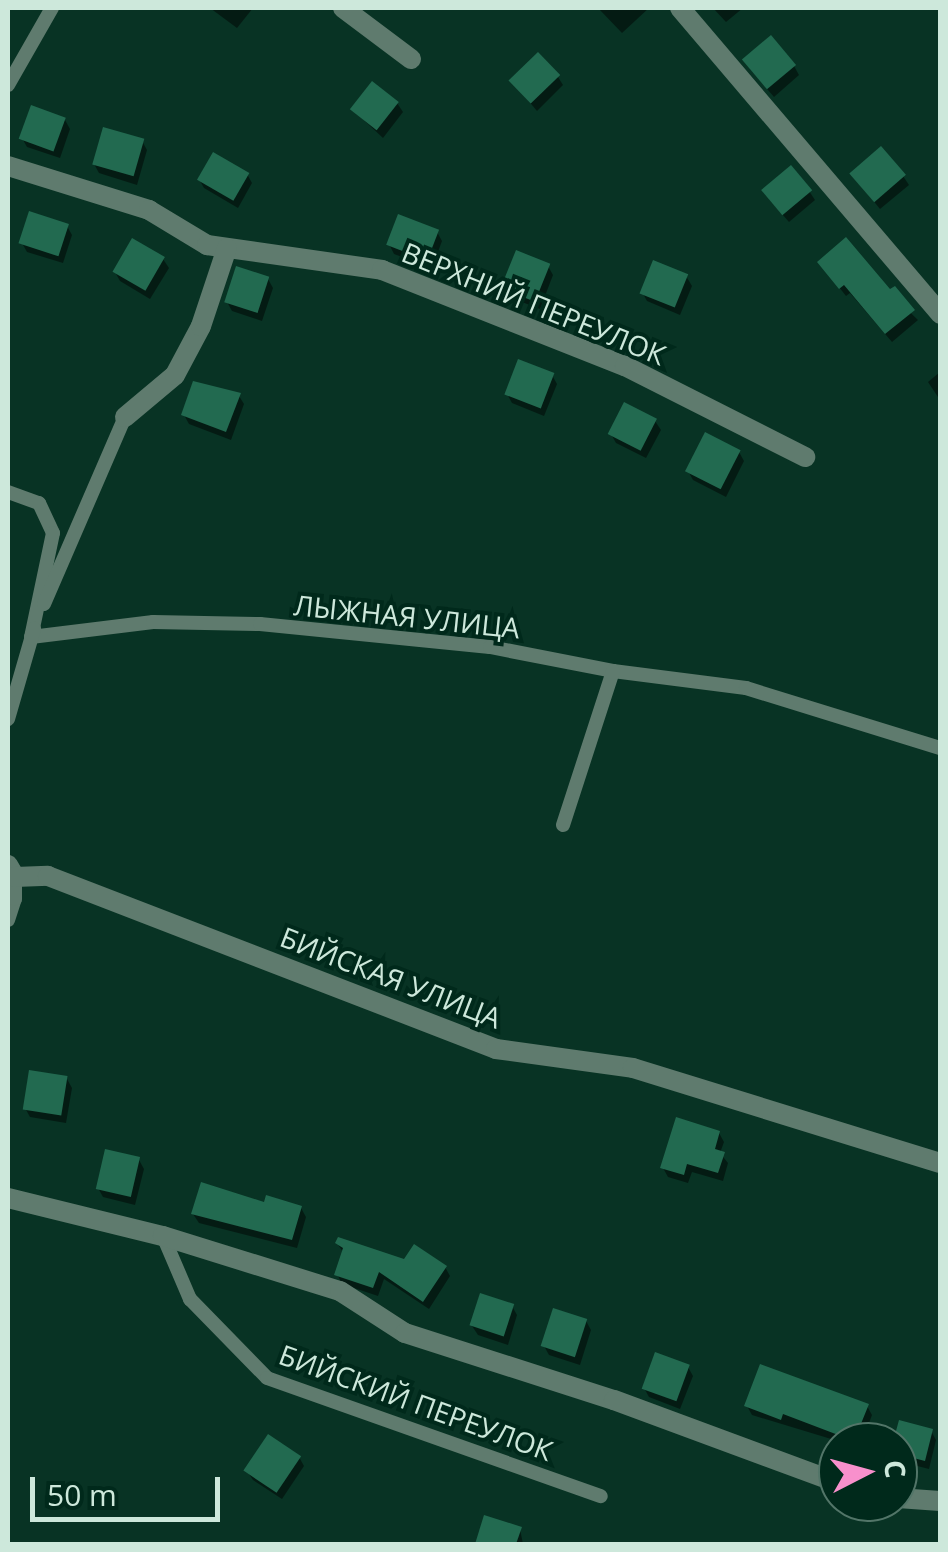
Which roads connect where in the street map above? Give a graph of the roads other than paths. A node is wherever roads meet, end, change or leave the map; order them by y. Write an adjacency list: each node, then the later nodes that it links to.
1 (52, 8): 5 (lane)
2 (344, 8): 4 (street)
3 (680, 8): 8 (street)
4 (411, 59)
5 (8, 85)
6 (8, 166): 7 (street, ВЕРХНИЙ ПЕРЕУЛОК)
7 (227, 248): 9 (street); 10 (street, ВЕРХНИЙ ПЕРЕУЛОК)
8 (940, 314)
9 (125, 417): 12 (lane)
10 (806, 457)
11 (8, 492): 12 (lane)
12 (30, 637): 13 (lane, ЛЫЖНАЯ УЛИЦА); 14 (lane)
13 (613, 671): 15 (lane, ЛЫЖНАЯ УЛИЦА); 16 (lane)
14 (8, 719)
15 (940, 748)
16 (563, 826)
17 (11, 871): 18 (lane); 19 (street, БИЙСКАЯ УЛИЦА)
18 (8, 920)
19 (940, 1162)
20 (8, 1198): 21 (street)
21 (163, 1236): 22 (street); 23 (lane, БИЙСКИЙ ПЕРЕУЛОК)
22 (818, 1475)
23 (601, 1496)

